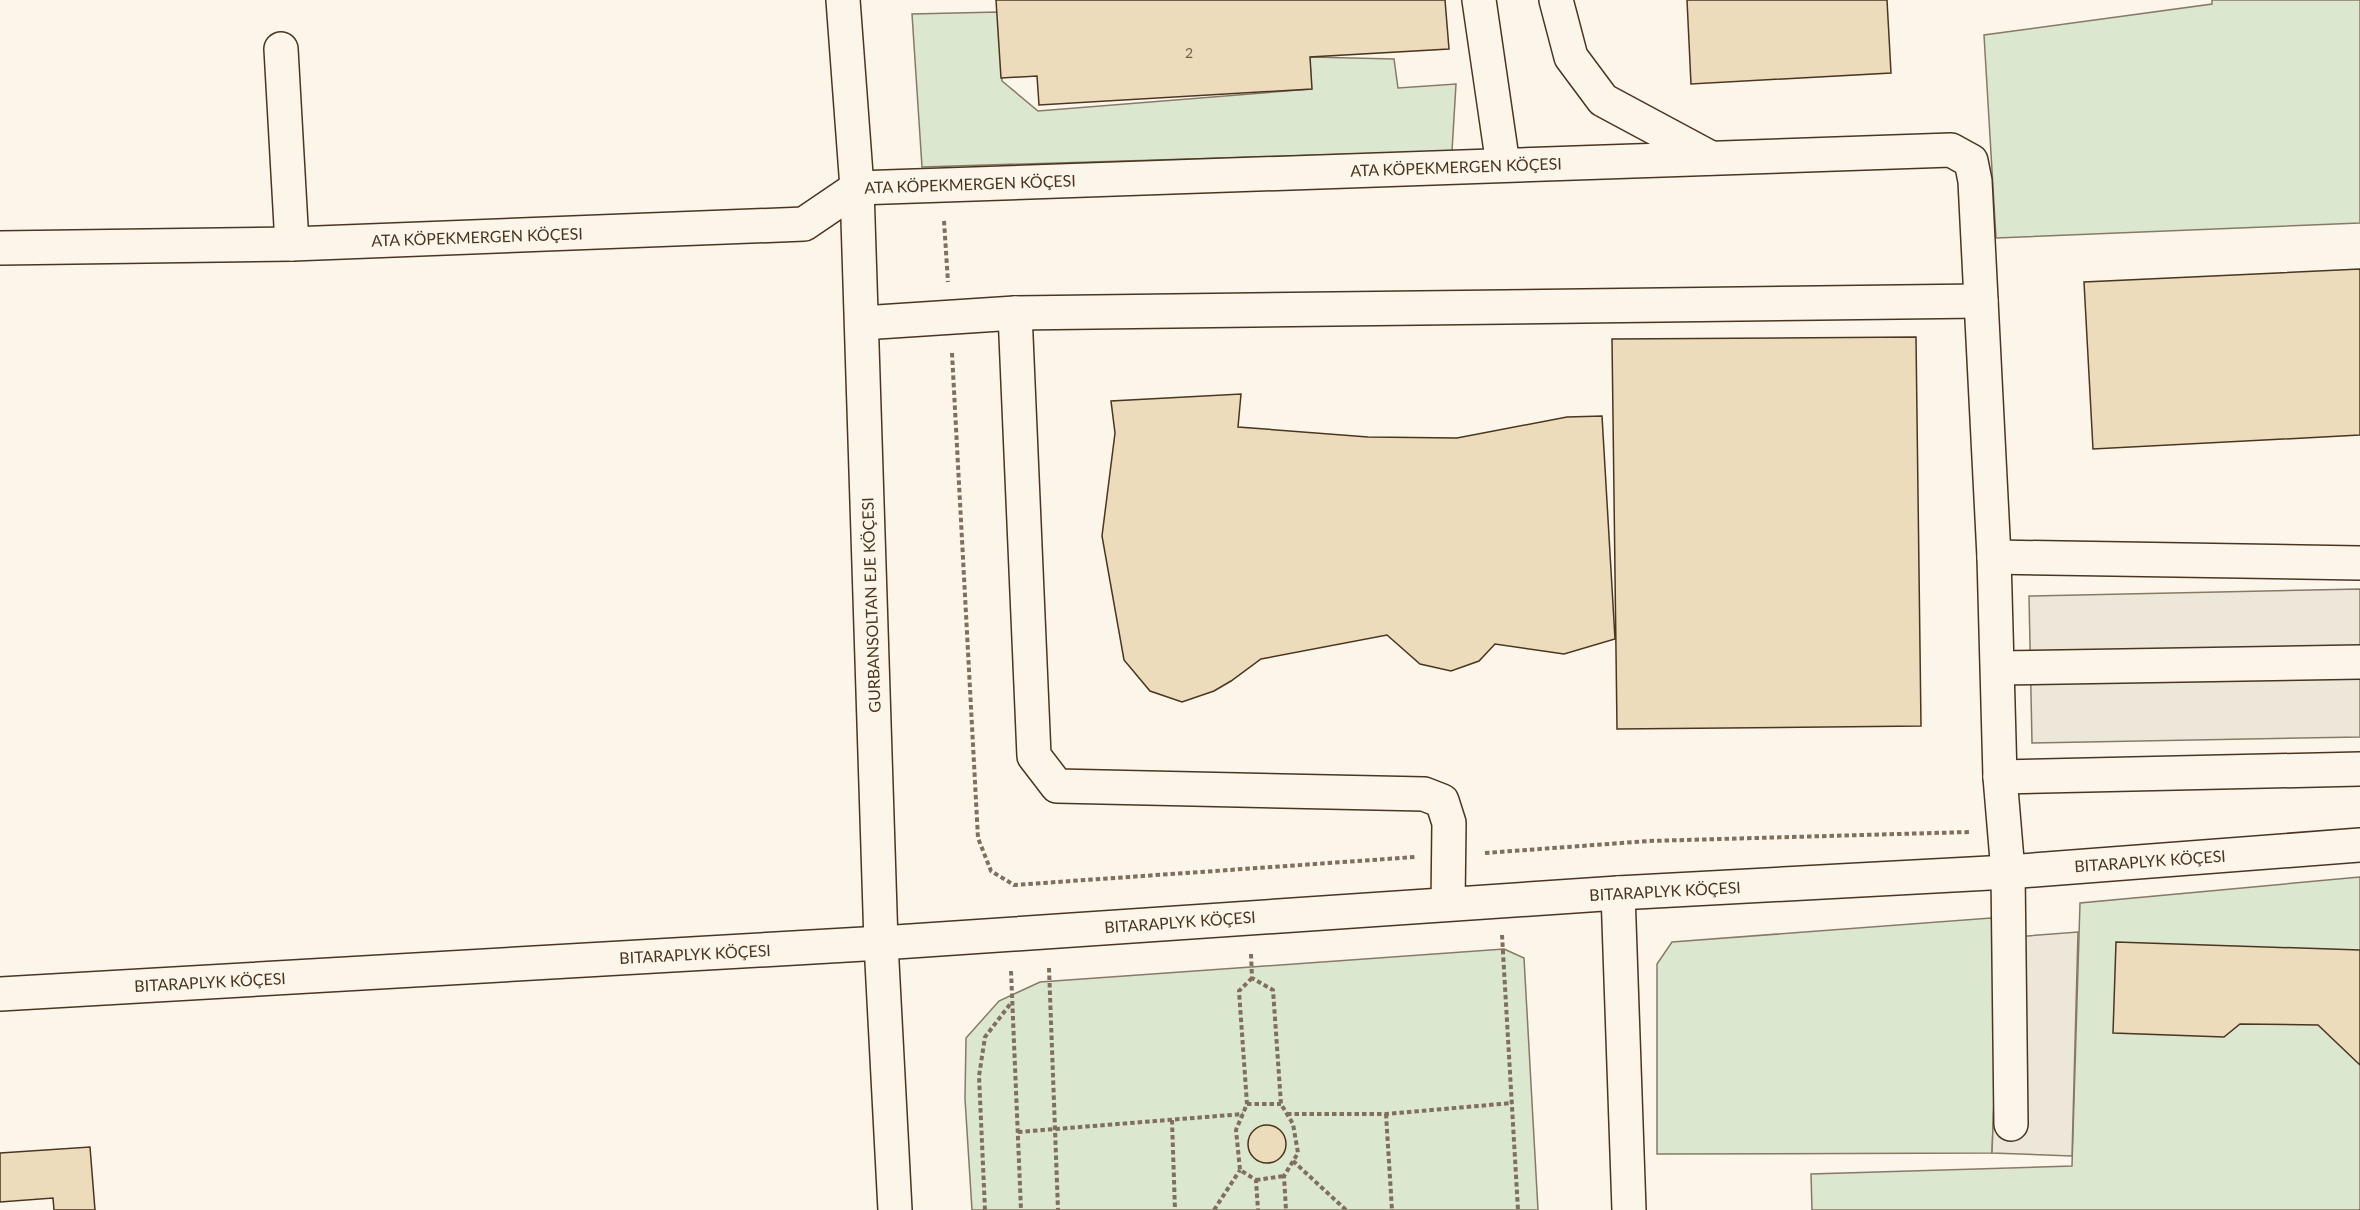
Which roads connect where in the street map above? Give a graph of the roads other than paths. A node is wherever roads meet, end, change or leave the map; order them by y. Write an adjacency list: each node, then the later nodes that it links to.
1 (843, 0): 7 (street, GURBANSOLTAN EJE KÖÇESI)
2 (1479, 0): 6 (street)
3 (1556, 0): 5 (street)
4 (281, 49): 8 (street)
5 (1711, 158): 6 (street, ATA KÖPEKMERGEN KÖÇESI); 10 (street, ATA KÖPEKMERGEN KÖÇESI)
6 (1503, 165): 7 (street, ATA KÖPEKMERGEN KÖÇESI)
7 (857, 188): 8 (street, ATA KÖPEKMERGEN KÖÇESI); 12 (street, GURBANSOLTAN EJE KÖÇESI)
8 (292, 244): 9 (street, ATA KÖPEKMERGEN KÖÇESI)
9 (0, 248)
10 (1981, 301): 11 (street); 13 (street)
11 (1015, 313): 12 (street); 22 (street)
12 (862, 323): 23 (street, GURBANSOLTAN EJE KÖÇESI)
13 (1994, 557): 14 (street); 16 (street)
14 (2360, 563)
15 (2360, 662): 16 (street)
16 (1998, 668): 18 (street)
17 (2360, 770): 18 (street)
18 (2000, 777): 20 (street)
19 (2360, 845): 20 (street, BITARAPLYK KÖÇESI)
20 (2008, 872): 21 (street, BITARAPLYK KÖÇESI); 25 (street)
21 (1618, 893): 22 (street, BITARAPLYK KÖÇESI); 27 (street)
22 (1448, 904): 23 (street, BITARAPLYK KÖÇESI)
23 (881, 943): 24 (street, BITARAPLYK KÖÇESI); 26 (street, GURBANSOLTAN EJE KÖÇESI)
24 (0, 994)
25 (2011, 1124)
26 (895, 1210)
27 (1629, 1210)

